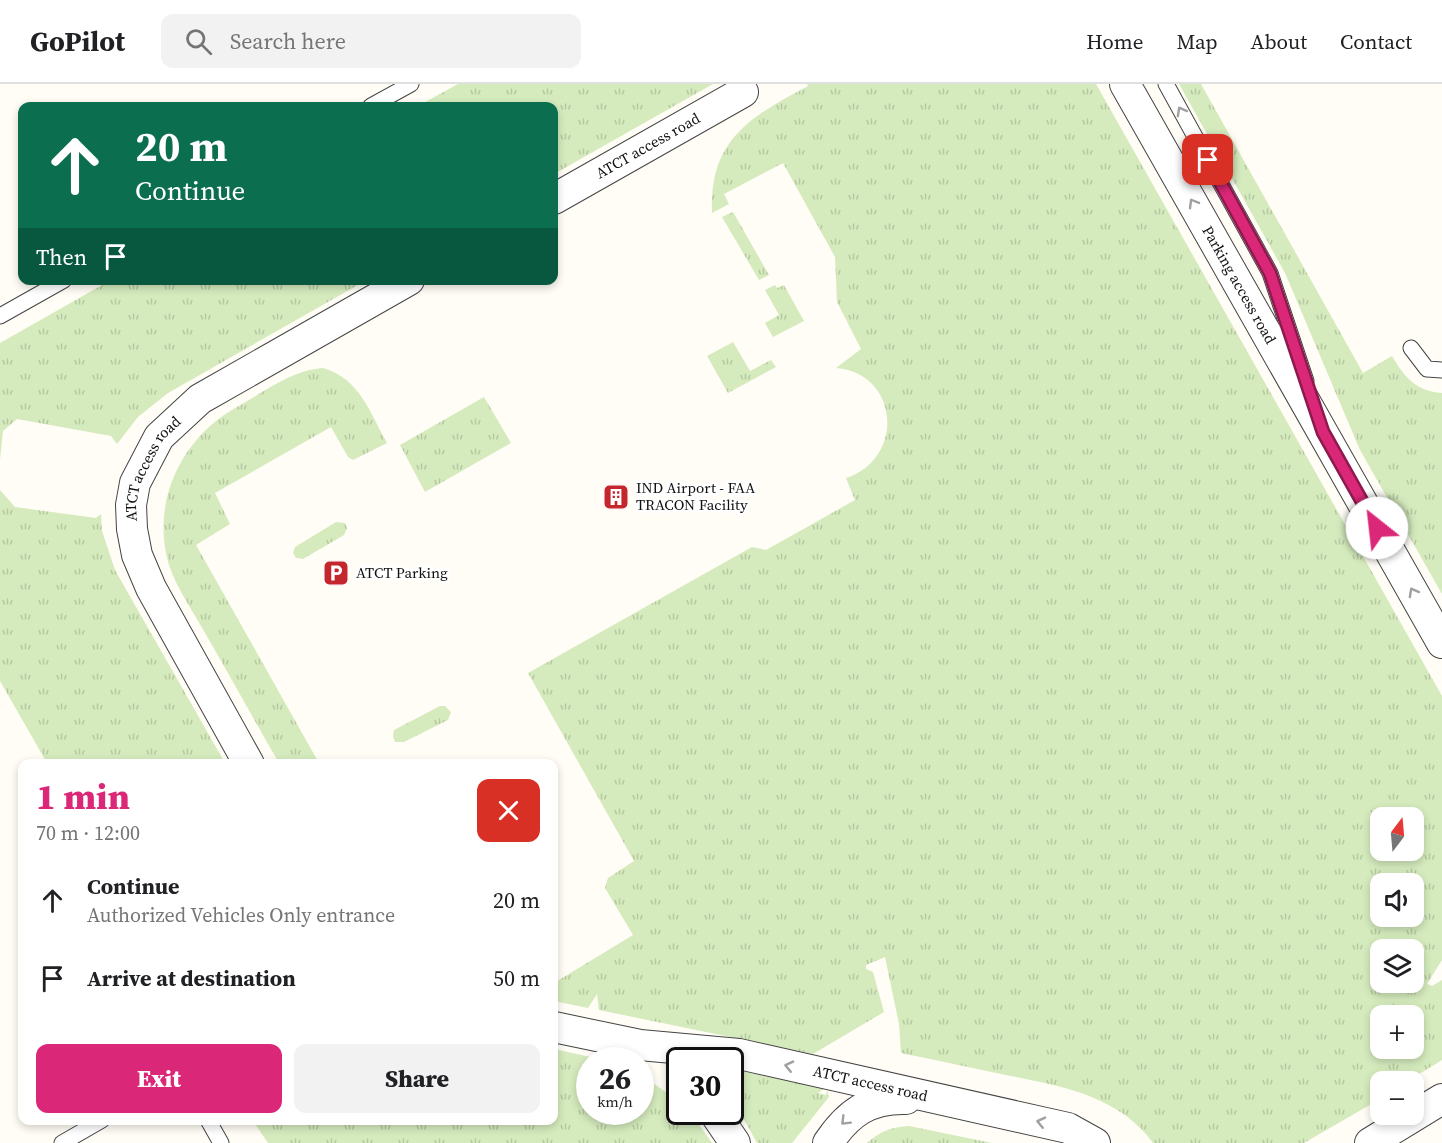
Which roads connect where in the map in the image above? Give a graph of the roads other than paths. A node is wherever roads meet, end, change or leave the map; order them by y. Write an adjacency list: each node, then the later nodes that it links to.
1 (411, 84): 5 (lane)
2 (1125, 84): 12 (street, Parking access road, one-way to 2)
3 (1166, 84): 12 (lane, one-way to 3)
4 (743, 92): 6 (street, ATCT access road)
5 (378, 102)
6 (558, 197)
7 (55, 285): 9 (lane)
8 (400, 285): 14 (street, ATCT access road)
9 (0, 316)
10 (1411, 348): 11 (lane)
11 (1442, 370)
12 (1323, 432): 13 (street, Parking access road, one-way to 12)
13 (1442, 643)
14 (246, 759)
15 (558, 1028): 16 (street, ATCT access road)
16 (640, 1045): 17 (street, ATCT access road); 18 (street, ATCT access road, one-way to 16)
17 (666, 1062)
18 (939, 1099): 27 (street, one-way to 27); 28 (street, ATCT access road, one-way to 18)
19 (1442, 1099): 29 (street)
20 (1442, 1112): 30 (street)
21 (93, 1125): 24 (lane)
22 (211, 1125): 25 (lane)
23 (723, 1125): 26 (street)
24 (62, 1143)
25 (221, 1143)
26 (735, 1143)
27 (828, 1143)
28 (1095, 1143)
29 (1370, 1143)
30 (1383, 1143)

